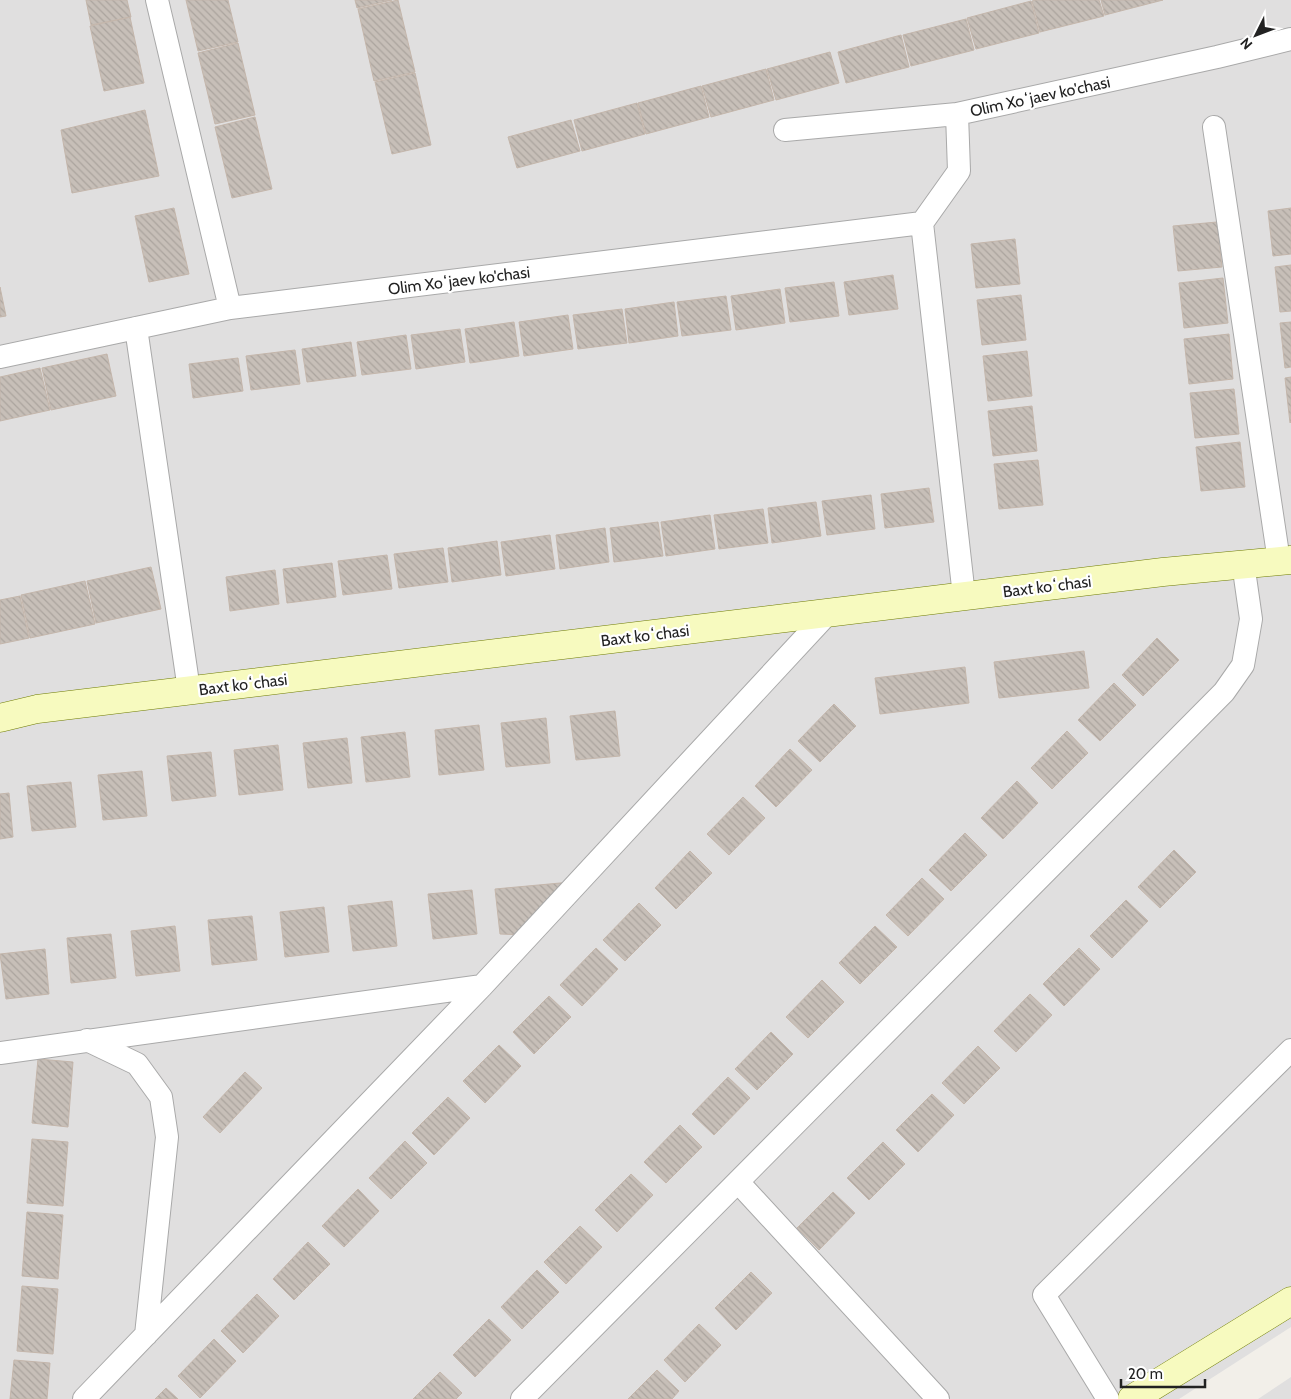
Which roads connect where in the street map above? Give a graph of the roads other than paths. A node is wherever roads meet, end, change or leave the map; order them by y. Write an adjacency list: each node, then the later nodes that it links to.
1 (157, 0): 7 (street)
2 (1291, 39): 3 (street, Olim Xoʻjaev ko'chasi)
3 (957, 114): 5 (street, Olim Xoʻjaev ko'chasi); 6 (street)
4 (1214, 127): 10 (street)
5 (785, 130)
6 (922, 223): 7 (street, Olim Xoʻjaev ko'chasi); 12 (street)
7 (230, 308): 8 (street, Olim Xoʻjaev ko'chasi)
8 (136, 328): 9 (street, Olim Xoʻjaev ko'chasi); 14 (street)
9 (0, 357)
10 (1285, 561): 11 (main road, Baxt koʻchasi)
11 (1243, 564): 12 (main road, Baxt koʻchasi); 20 (street)
12 (964, 596): 13 (main road, Baxt koʻchasi)
13 (829, 612): 14 (main road, Baxt koʻchasi); 16 (street)
14 (190, 690): 15 (main road, Baxt koʻchasi)
15 (0, 718)
16 (482, 986): 17 (street); 22 (street)
17 (87, 1040): 19 (street); 22 (street)
18 (1291, 1050): 26 (street)
19 (0, 1053)
20 (738, 1182): 24 (street); 25 (street)
21 (1291, 1301): 27 (main road)
22 (146, 1334): 23 (street)
23 (84, 1399)
24 (522, 1399)
25 (938, 1399)
26 (1108, 1399)
27 (1132, 1399)

